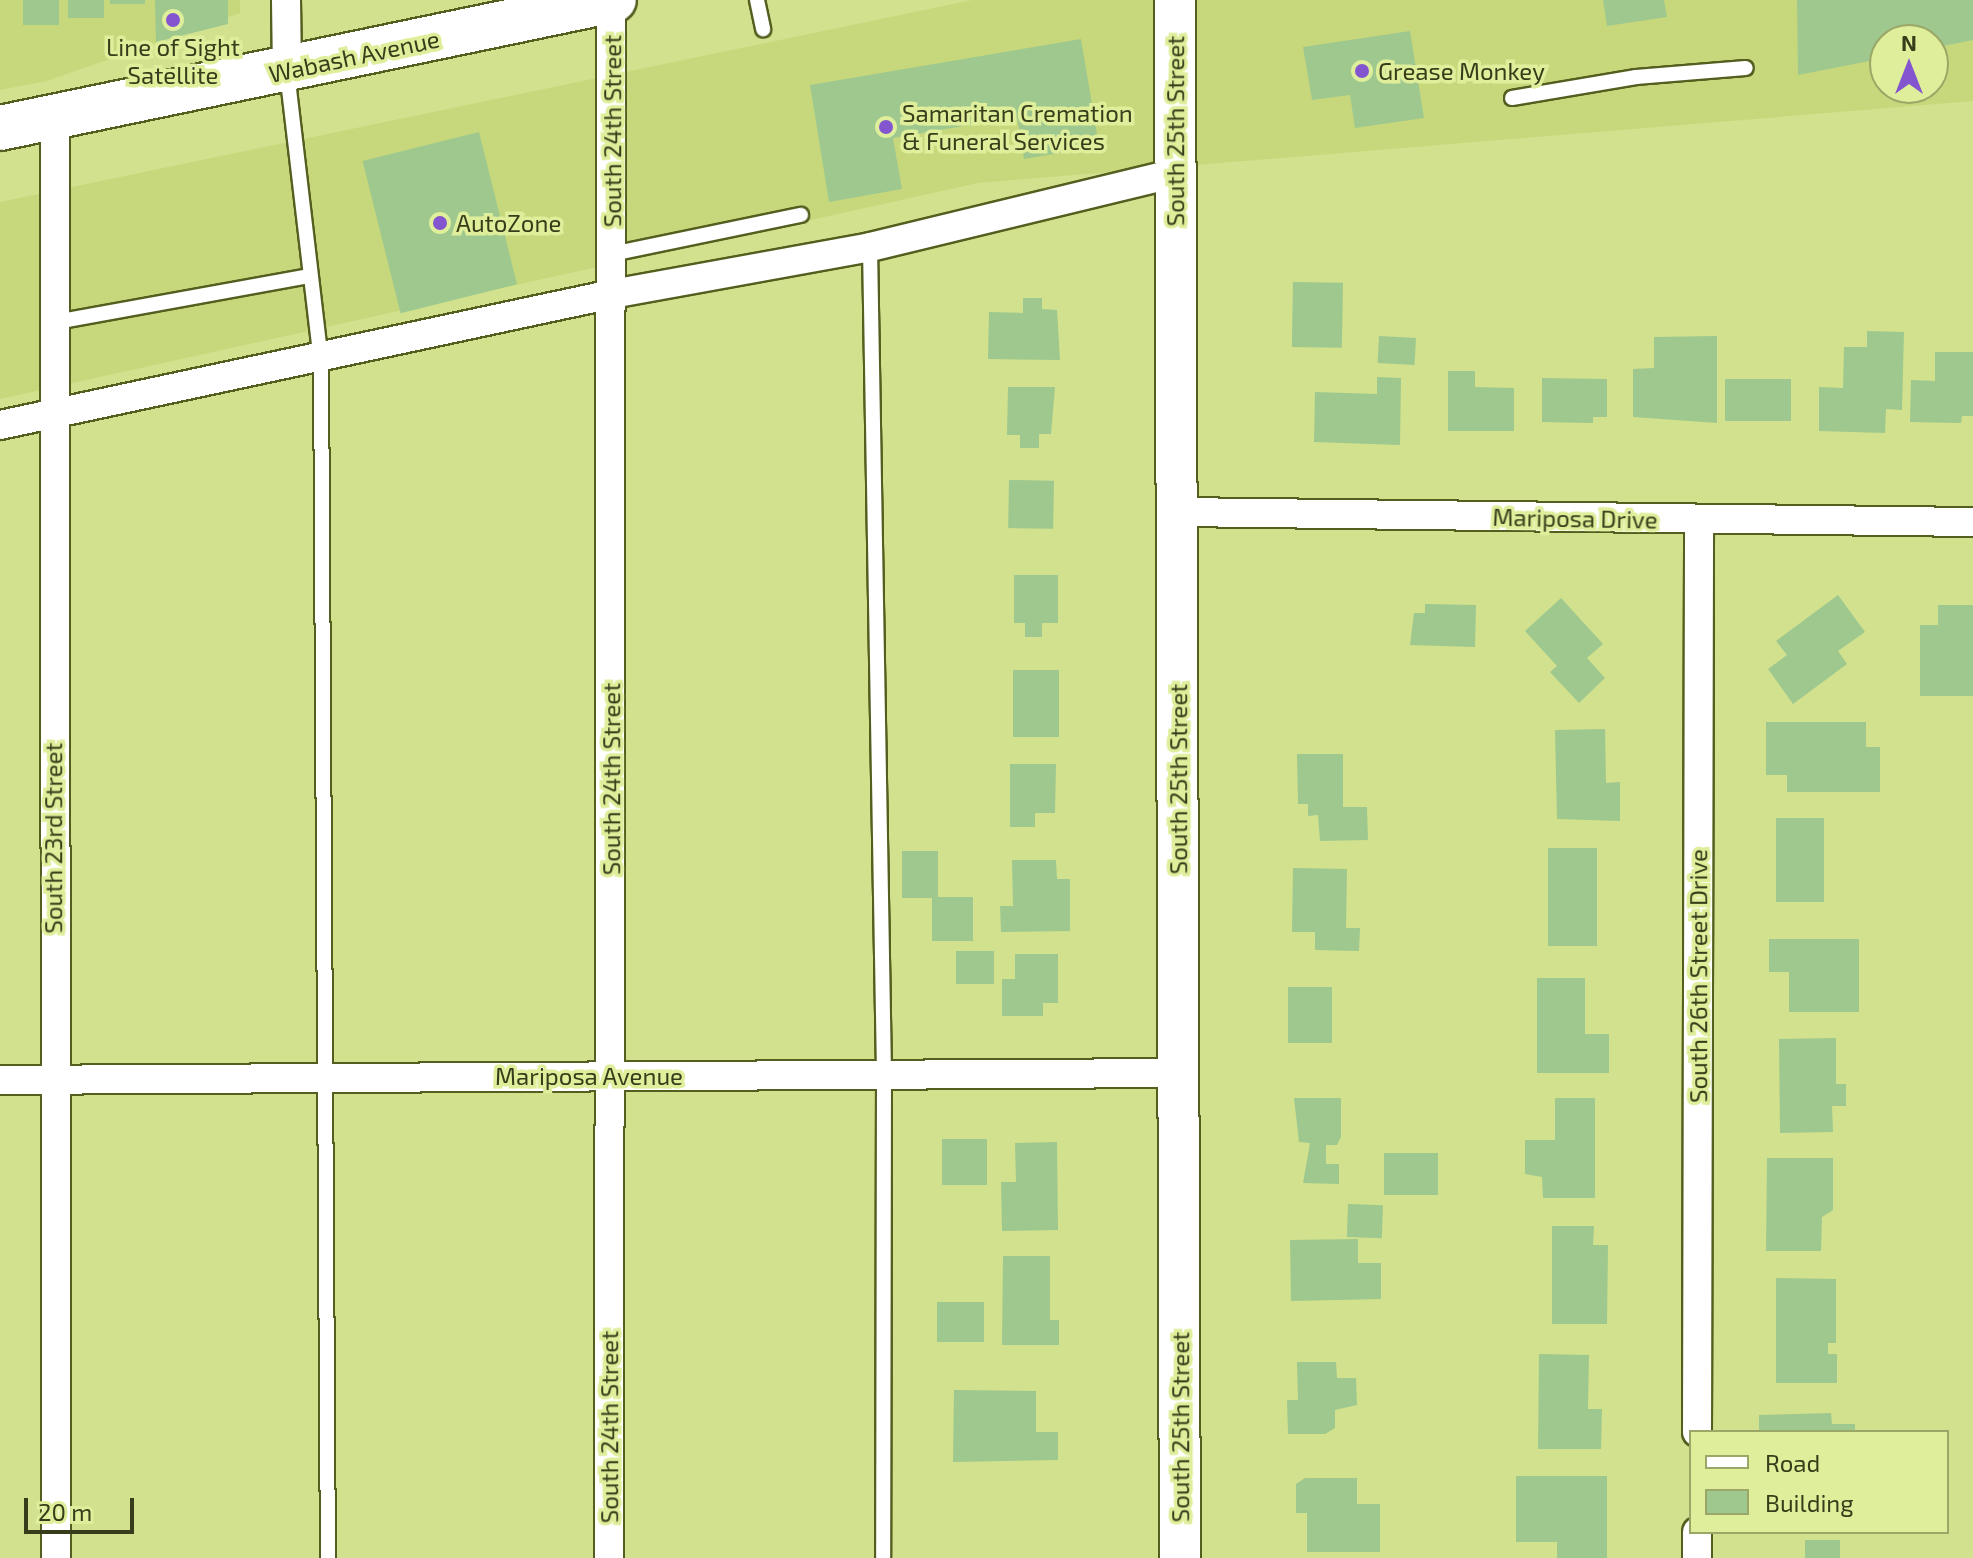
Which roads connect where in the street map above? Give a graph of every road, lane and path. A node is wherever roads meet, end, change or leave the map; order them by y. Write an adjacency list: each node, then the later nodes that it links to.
1 (286, 0): 7 (street)
2 (612, 0): 7 (main road, Wabash Avenue); 14 (street, South 24th Street)
3 (757, 0): 5 (lane)
4 (1175, 0): 11 (main road, South 25th Street)
5 (763, 29)
6 (1746, 68): 8 (lane)
7 (287, 70): 9 (main road, Wabash Avenue); 15 (lane)
8 (1512, 98)
9 (55, 117): 10 (main road, Wabash Avenue); 17 (street, South 23rd Street)
10 (0, 128)
11 (1175, 173): 13 (street); 21 (main road, South 25th Street)
12 (801, 215): 14 (lane)
13 (870, 247): 16 (street); 25 (lane)
14 (612, 254): 16 (street, South 24th Street)
15 (310, 276): 17 (lane); 18 (lane)
16 (612, 294): 18 (street); 26 (street, South 24th Street)
17 (56, 322): 19 (street, South 23rd Street)
18 (321, 360): 19 (street); 27 (lane)
19 (56, 413): 20 (street); 29 (street, South 23rd Street)
20 (0, 425)
21 (1177, 512): 22 (street, Mariposa Drive); 24 (main road, South 25th Street)
22 (1699, 520): 23 (street, Mariposa Drive); 30 (street, South 26th Street Drive)
23 (1973, 522)
24 (1178, 1073): 25 (street, Mariposa Avenue); 36 (main road, South 25th Street)
25 (884, 1074): 26 (street, Mariposa Avenue); 35 (lane)
26 (610, 1075): 27 (street, Mariposa Avenue); 34 (street, South 24th Street)
27 (328, 1079): 29 (street, Mariposa Avenue); 33 (lane)
28 (0, 1080): 29 (street, Mariposa Avenue)
29 (51, 1080): 32 (street, South 23rd Street)
30 (1697, 1430)
31 (1697, 1534): 37 (street)
32 (56, 1558)
33 (328, 1558)
34 (609, 1558)
35 (883, 1558)
36 (1180, 1558)
37 (1697, 1558)

